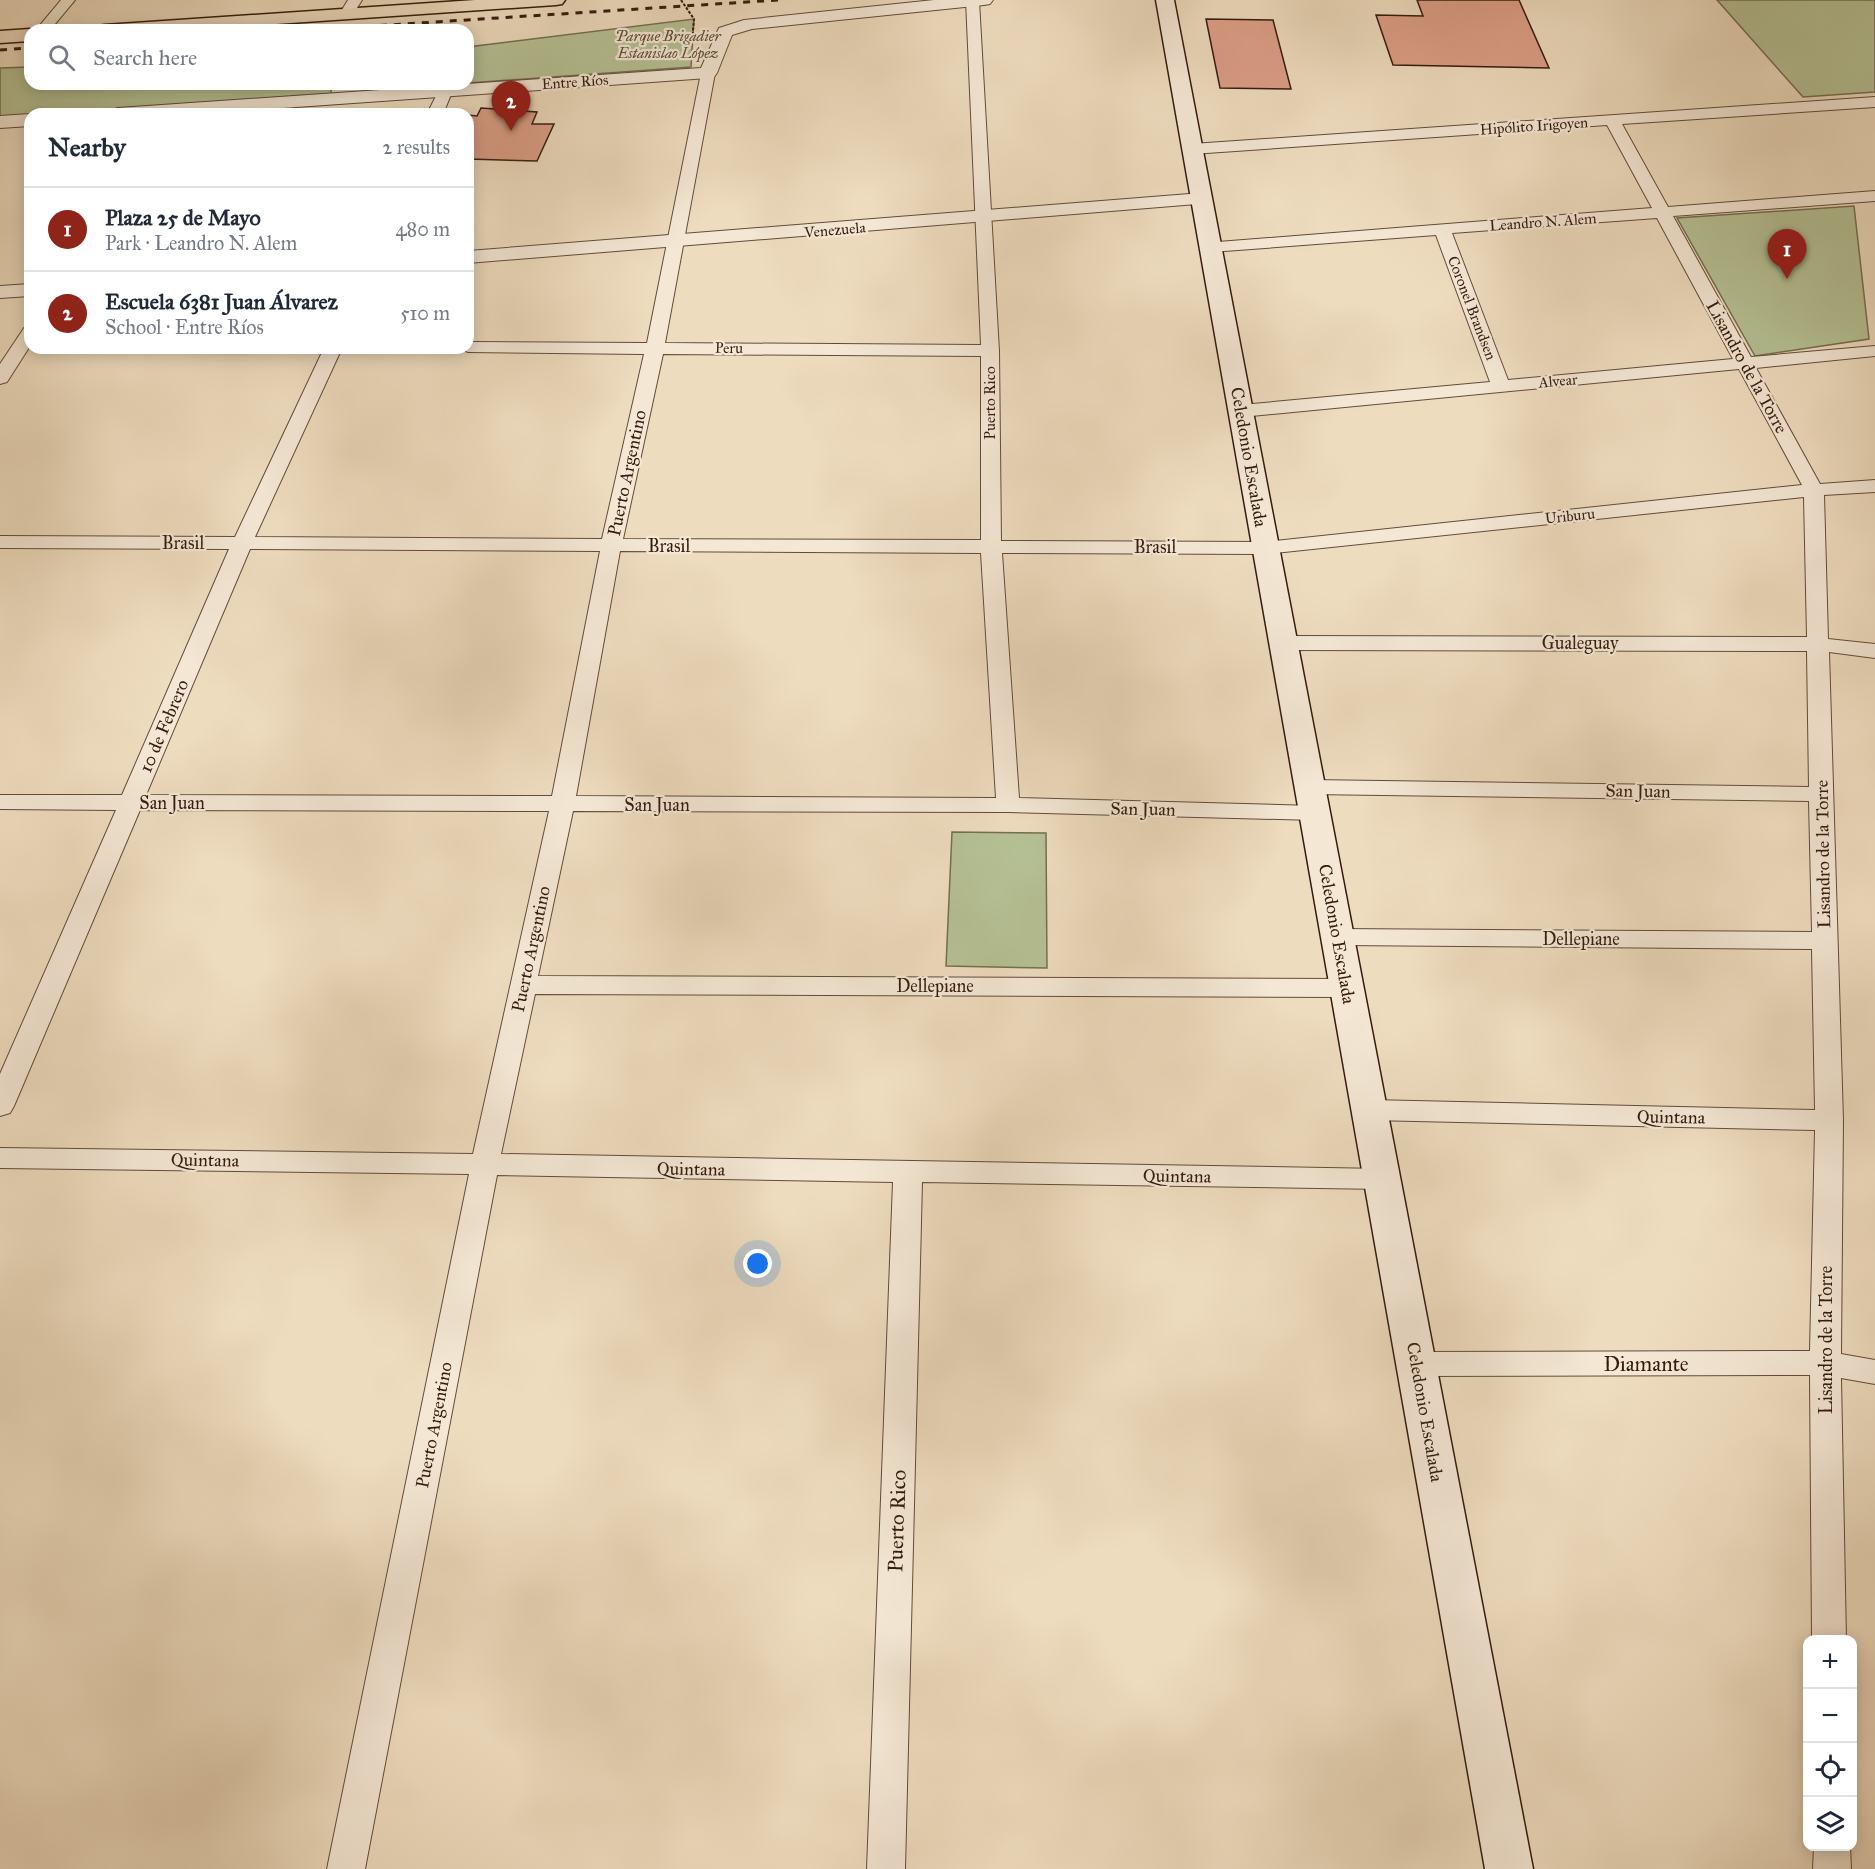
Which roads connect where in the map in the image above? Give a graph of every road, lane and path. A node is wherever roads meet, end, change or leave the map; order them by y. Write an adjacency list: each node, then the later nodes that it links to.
1 (68, 0): 8 (street)
2 (556, 0): 7 (main road)
3 (681, 0): 13 (path)
4 (984, 0): 6 (street)
5 (1165, 0): 23 (main road, Celedonio Escalada)
6 (972, 1): 12 (street, Puerto Argentino); 27 (street, Puerto Rico)
7 (351, 7): 9 (main road)
8 (48, 24)
9 (168, 24)
10 (24, 35): 11 (main road)
11 (0, 37)
12 (708, 73): 13 (street, Entre Ríos); 29 (street, Puerto Argentino)
13 (676, 75): 15 (street, Entre Ríos)
14 (472, 90): 16 (street, Entre Ríos)
15 (474, 90)
16 (445, 92): 18 (street, Entre Ríos); 19 (street)
17 (1875, 102): 21 (street, Hipólito Irigoyen)
18 (223, 108)
19 (438, 108)
20 (24, 120): 22 (street)
21 (1612, 120): 23 (street, Hipólito Irigoyen); 26 (street, Lisandro de la Torre)
22 (0, 122)
23 (1192, 149): 24 (main road, Celedonio Escalada)
24 (1202, 199): 27 (street, Venezuela); 30 (main road, Celedonio Escalada)
25 (1874, 200): 26 (street, Leandro N. Alem)
26 (1662, 212): 28 (street, Leandro N. Alem); 40 (street, Lisandro de la Torre)
27 (982, 218): 29 (street, Venezuela); 37 (street, Puerto Rico)
28 (1442, 229): 30 (street, Leandro N. Alem); 42 (street, Coronel Brandsen)
29 (674, 242): 31 (street, Venezuela); 36 (street, Puerto Argentino)
30 (1211, 247): 43 (main road, Celedonio Escalada)
31 (474, 257)
32 (24, 290): 33 (street)
33 (0, 292)
34 (24, 345): 41 (street)
35 (474, 347): 36 (street, Peru)
36 (655, 347): 37 (street, Peru); 48 (street, Puerto Argentino)
37 (990, 351): 49 (street, Puerto Rico)
38 (1875, 351): 40 (street, Alvear)
39 (330, 354): 47 (street, 10 de Febrero)
40 (1745, 364): 42 (street, Alvear); 45 (street, Lisandro de la Torre)
41 (0, 378)
42 (1501, 386): 43 (street, Alvear)
43 (1241, 411): 50 (main road, Celedonio Escalada)
44 (1875, 486): 45 (street, Uriburu)
45 (1814, 490): 50 (street, Uriburu); 52 (street, Lisandro de la Torre)
46 (0, 542): 47 (street, Brasil)
47 (242, 544): 48 (street, Brasil); 57 (street, 10 de Febrero)
48 (611, 546): 49 (street, Brasil); 58 (street, Puerto Argentino)
49 (991, 546): 50 (street, Brasil); 59 (street, Puerto Rico)
50 (1266, 548): 51 (main road, Celedonio Escalada)
51 (1284, 643): 52 (street, Gualeguay); 55 (main road, Celedonio Escalada)
52 (1818, 644): 53 (street, Gualeguay); 54 (street, Lisandro de la Torre)
53 (1875, 651)
54 (1821, 794): 55 (street, San Juan); 61 (street, Lisandro de la Torre)
55 (1312, 800): 59 (street, San Juan); 60 (main road, Celedonio Escalada)
56 (0, 802): 57 (street, San Juan)
57 (131, 803): 58 (street, San Juan); 64 (street, 10 de Febrero)
58 (562, 805): 59 (street, San Juan); 62 (street, Puerto Argentino)
59 (1008, 805)
60 (1338, 937): 61 (street, Dellepiane); 63 (main road, Celedonio Escalada)
61 (1825, 941): 66 (street, Lisandro de la Torre)
62 (523, 985): 63 (street, Dellepiane); 68 (street, Puerto Argentino)
63 (1347, 988): 65 (main road, Celedonio Escalada)
64 (0, 1106)
65 (1370, 1110): 66 (street, Quintana); 70 (main road, Celedonio Escalada)
66 (1828, 1120): 71 (street, Lisandro de la Torre)
67 (0, 1158): 68 (street, Quintana)
68 (485, 1165): 69 (street, Quintana); 76 (street, Puerto Argentino)
69 (908, 1173): 70 (street, Quintana); 77 (street, Puerto Rico)
70 (1383, 1179): 72 (main road, Celedonio Escalada)
71 (1825, 1363): 72 (street, Diamante); 73 (street, Diamante); 74 (street, Lisandro de la Torre)
72 (1416, 1364): 78 (main road, Celedonio Escalada)
73 (1875, 1372)
74 (1828, 1635)
75 (1832, 1851): 79 (street)
76 (346, 1869)
77 (886, 1869)
78 (1509, 1869)
79 (1832, 1869)

